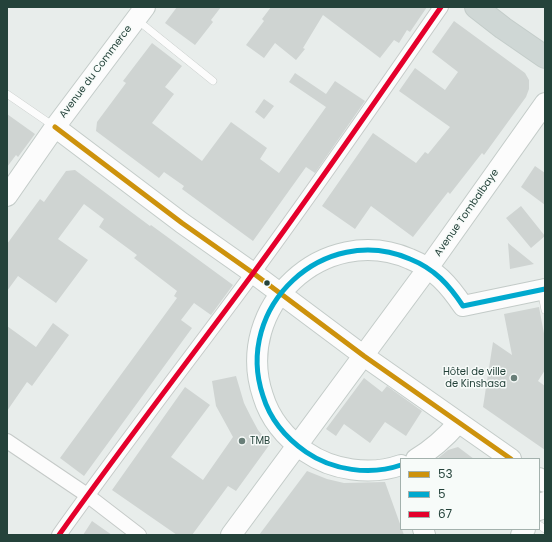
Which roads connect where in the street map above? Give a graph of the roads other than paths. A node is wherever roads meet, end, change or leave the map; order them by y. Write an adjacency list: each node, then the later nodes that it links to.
1 (441, 7): 11 (street)
2 (476, 7): 4 (main road)
3 (141, 13): 5 (lane); 8 (street, Avenue du Commerce)
4 (545, 57)
5 (213, 81)
6 (7, 94): 8 (lane)
7 (545, 103): 10 (street, Avenue Tombalbaye)
8 (55, 127): 9 (street, Avenue du Commerce); 11 (street)
9 (7, 196)
10 (428, 268): 12 (street); 13 (street); 15 (street, Avenue Tombalbaye)
11 (253, 272): 13 (street); 22 (street)
12 (543, 290): 14 (lane)
13 (280, 293): 15 (street); 18 (street)
14 (545, 310)
15 (364, 356): 16 (street); 18 (street, Avenue Tombalbaye)
16 (458, 423): 19 (street); 20 (street)
17 (7, 440): 22 (street)
18 (296, 446): 21 (street); 25 (street, Avenue Tombalbaye)
19 (416, 458)
20 (510, 458)
21 (400, 466)
22 (87, 495): 23 (street); 24 (street)
23 (59, 535)
24 (139, 535)
25 (231, 535)

